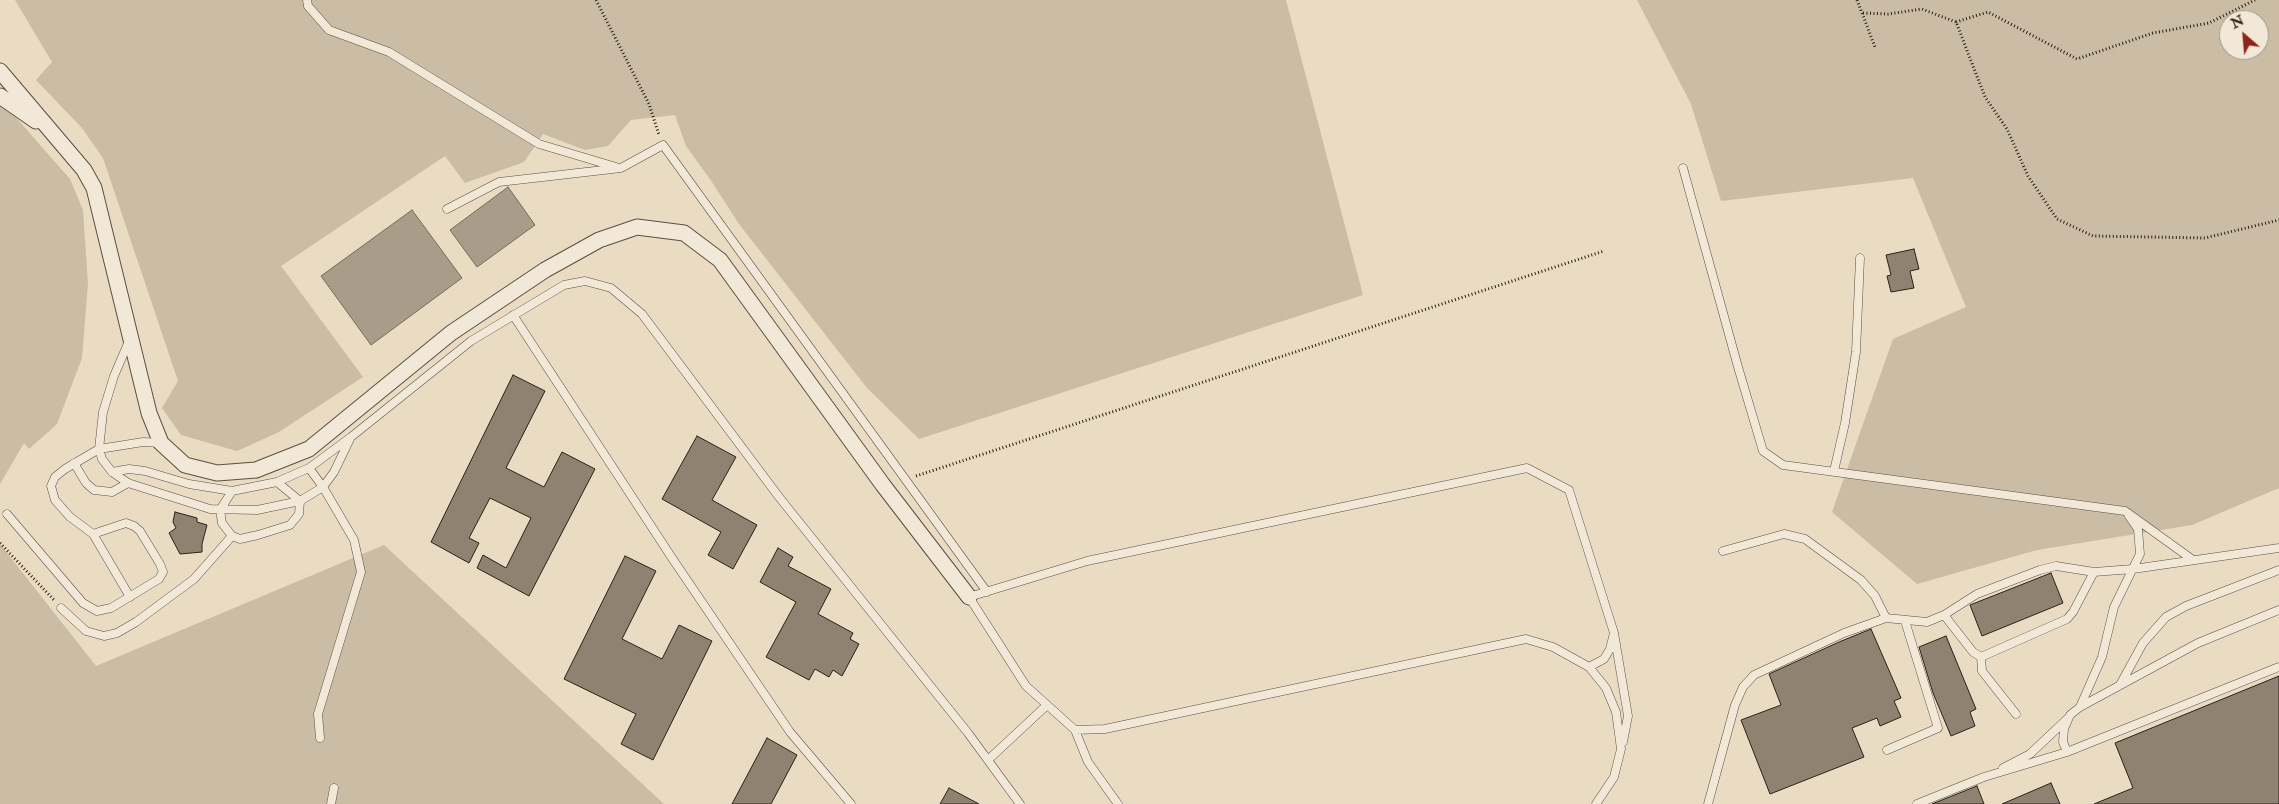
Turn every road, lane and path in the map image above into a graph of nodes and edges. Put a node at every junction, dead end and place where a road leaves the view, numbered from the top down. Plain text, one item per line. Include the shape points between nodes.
1 (307, 0) edge
2 (596, 0) edge
3 (1857, 0) edge
4 (2255, 0) edge
5 (1863, 13) junction
6 (1956, 22) junction
7 (1875, 47) dead end
8 (0, 71) edge
9 (0, 96) edge
10 (54, 134) junction
11 (663, 145) junction
12 (621, 168) junction
13 (1683, 168) dead end
14 (447, 209) dead end
15 (2279, 220) edge
16 (1604, 251) dead end
17 (1860, 258) dead end
18 (513, 315) junction
19 (130, 339) junction
20 (351, 437) junction
21 (161, 443) junction
22 (99, 448) junction
23 (74, 463) junction
24 (308, 468) junction
25 (1834, 471) junction
26 (112, 472) junction
27 (907, 479) junction
28 (128, 482) junction
29 (277, 482) junction
30 (323, 487) junction
31 (232, 491) junction
32 (300, 501) junction
33 (220, 510) junction
34 (2125, 511) junction
35 (6, 514) dead end
36 (93, 534) junction
37 (232, 536) junction
38 (0, 543) edge
39 (2279, 548) edge
40 (1723, 551) dead end
41 (2193, 560) junction
42 (2133, 569) junction
43 (2279, 570) edge
44 (2094, 572) junction
45 (987, 592) junction
46 (130, 596) junction
47 (969, 597) junction
48 (61, 608) joint
49 (2279, 610) edge
50 (1944, 615) junction
51 (1886, 618) junction
52 (1904, 621) junction
53 (1614, 633) junction
54 (1981, 657) junction
55 (1589, 667) junction
56 (2279, 668) edge
57 (2120, 685) junction
58 (1047, 705) junction
59 (2080, 707) junction
60 (2016, 714) dead end
61 (2070, 716) junction
62 (1075, 730) junction
63 (320, 738) dead end
64 (1621, 749) junction
65 (1887, 750) dead end
66 (2067, 752) junction
67 (988, 760) junction
68 (1984, 777) junction
69 (334, 788) dead end
70 (331, 804) edge
71 (851, 804) edge
72 (1020, 804) edge
73 (1118, 804) edge
74 (1596, 804) edge
75 (1708, 804) edge
76 (1917, 804) edge

1 - 12 lane via 308,6 329,30 389,52 539,144
2 - 11 path via 649,104
3 - 5 path
4 - 6 path via 2209,23 2152,33 2077,59 1988,12
5 - 6 path via 1888,14 1922,9
5 - 7 path
6 - 15 path via 1985,97 2007,129 2028,176 2056,219 2093,236 2205,238
8 - 10 street
9 - 10 street
10 - 19 street via 84,170 94,188
11 - 12 lane
11 - 27 lane
12 - 14 lane via 499,182
13 - 25 lane via 1764,451 1782,465
16 - 27 path
17 - 25 lane via 1856,352
18 - 20 lane via 471,341
18 - 67 lane via 564,285 585,281 611,288 642,314 779,497
18 - 71 lane via 790,732
19 - 21 street via 149,413
19 - 22 lane via 103,412
20 - 24 lane
20 - 30 lane
21 - 22 lane
21 - 47 street via 185,465 217,473 256,470 309,449 452,333 545,270 599,240 637,227 684,233 720,260
22 - 23 lane
22 - 26 lane via 102,459
23 - 28 lane via 94,490 112,492
23 - 36 lane via 55,477 51,486 55,500 70,517
24 - 29 lane
24 - 30 lane
25 - 34 lane
26 - 28 lane
26 - 31 lane via 128,469 145,471 189,484
27 - 45 lane
28 - 33 lane
29 - 31 lane
29 - 32 lane
30 - 32 lane
30 - 63 lane via 354,540 361,572 318,714
31 - 33 lane
32 - 33 lane via 257,510
32 - 37 lane via 299,514 290,525 240,539
33 - 37 lane via 222,523
34 - 41 lane
34 - 42 lane via 2138,529 2140,554
35 - 46 lane via 83,603 97,611 111,608
36 - 46 lane
36 - 46 lane via 126,523 134,526 160,564 163,572 159,579
37 - 48 lane via 194,579 117,633 104,636 86,631
38 - 48 path
39 - 41 lane
40 - 51 lane via 1784,534 1805,539 1861,580 1875,596
41 - 42 lane
42 - 44 lane
42 - 59 lane via 2114,608 2102,657
43 - 57 lane via 2166,616 2143,643
44 - 50 lane via 2056,566 2040,570 1977,594
44 - 54 lane via 2067,619
45 - 47 lane
45 - 53 lane via 1087,561 1528,468 1569,490
47 - 58 lane via 1026,686
49 - 57 lane via 2198,643
50 - 52 lane via 1927,622
50 - 54 lane via 1973,652
51 - 52 lane
51 - 75 lane via 1844,633 1754,675 1743,687 1736,705
52 - 65 lane via 1938,728
53 - 55 lane via 1604,659
53 - 64 lane via 1628,716
54 - 60 lane via 1982,671
55 - 62 lane via 1553,647 1526,639 1105,729
55 - 64 lane via 1606,688 1616,712
56 - 66 lane
57 - 59 lane
58 - 62 lane
58 - 67 lane
59 - 61 lane
61 - 66 lane via 2064,729 2063,742
61 - 68 lane via 2030,754
62 - 73 lane via 1088,762
64 - 74 lane via 1614,778
66 - 68 lane
67 - 72 lane
68 - 76 lane
69 - 70 lane

